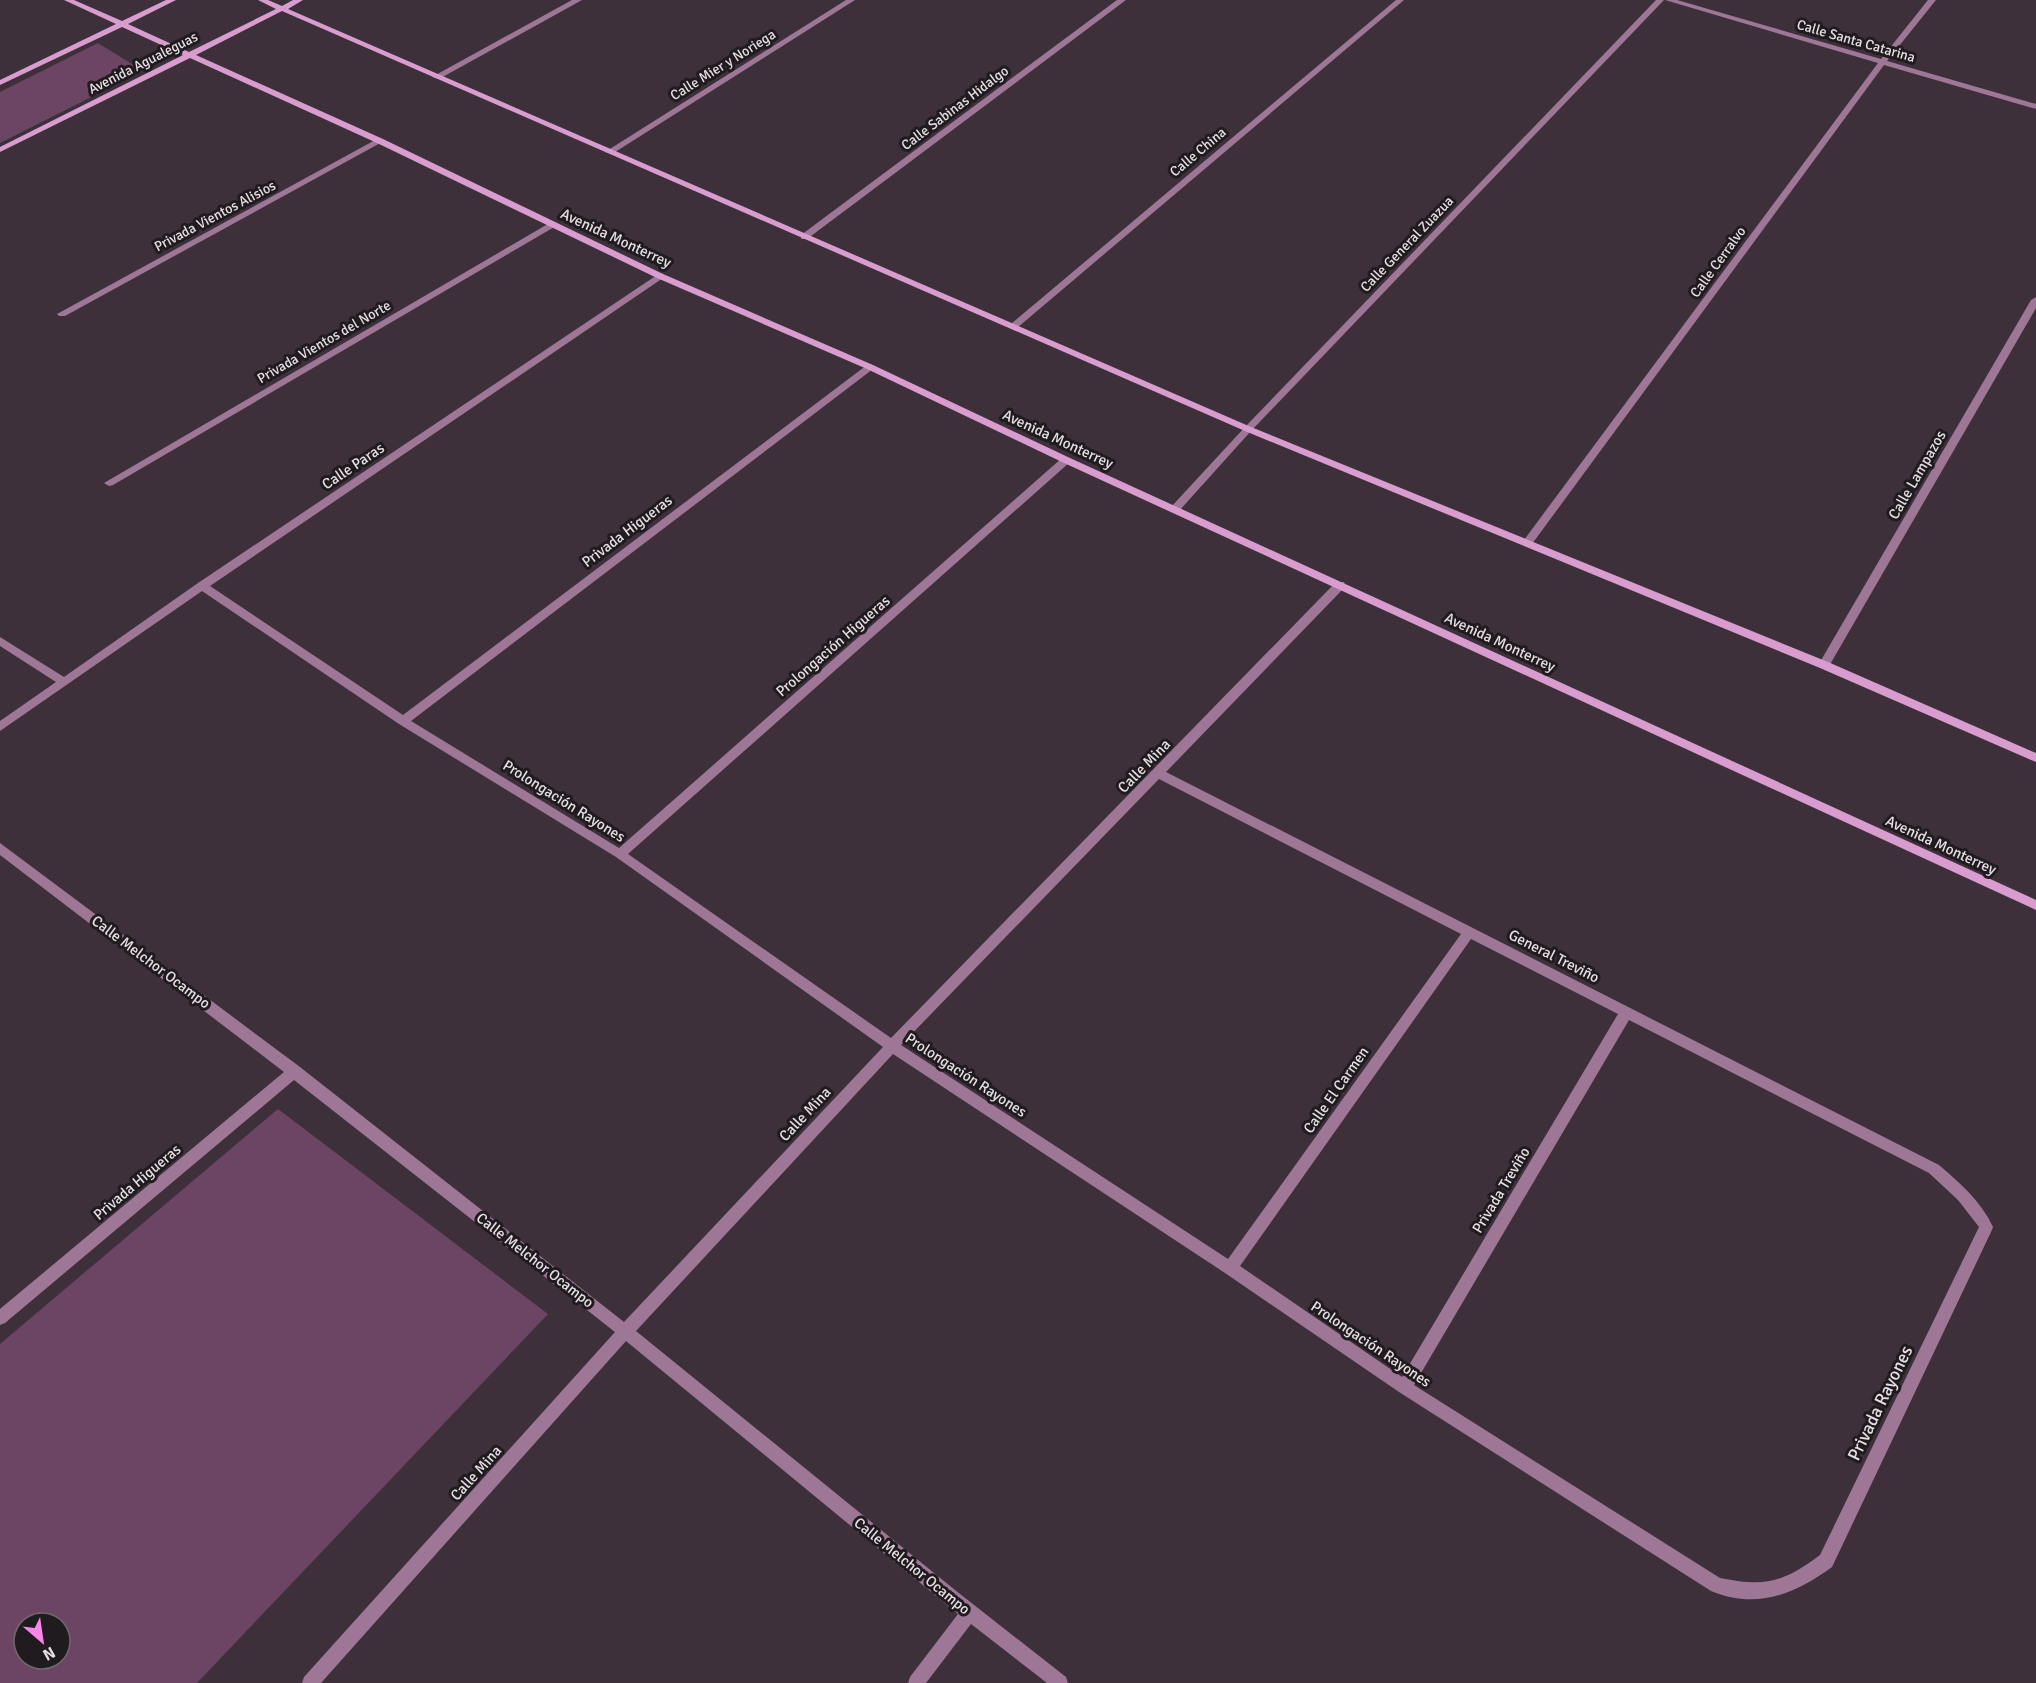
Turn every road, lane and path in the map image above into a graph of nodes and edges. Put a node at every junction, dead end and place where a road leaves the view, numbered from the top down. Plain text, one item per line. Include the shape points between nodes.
1 (68, 0) edge
2 (172, 0) edge
3 (262, 0) edge
4 (299, 0) edge
5 (578, 0) edge
6 (852, 0) edge
7 (1122, 0) edge
8 (1400, 0) edge
9 (1660, 0) edge
10 (1669, 0) edge
11 (1932, 0) edge
12 (282, 9) junction
13 (122, 24) junction
14 (188, 55) junction
15 (1882, 63) junction
16 (436, 77) junction
17 (0, 83) edge
18 (2036, 107) edge
19 (380, 141) junction
20 (0, 150) edge
21 (609, 152) junction
22 (553, 224) junction
23 (804, 237) junction
24 (660, 276) junction
25 (2036, 300) edge
26 (62, 314) dead end
27 (1014, 326) junction
28 (870, 367) junction
29 (1248, 429) junction
30 (1066, 460) junction
31 (109, 483) dead end
32 (1175, 509) junction
33 (1528, 542) junction
34 (1340, 585) junction
35 (202, 586) junction
36 (0, 641) edge
37 (1824, 664) junction
38 (63, 681) junction
39 (403, 721) junction
40 (0, 727) edge
41 (2036, 758) edge
42 (1159, 774) junction
43 (0, 848) edge
44 (620, 854) junction
45 (2036, 905) edge
46 (1469, 932) junction
47 (1627, 1011) junction
48 (892, 1046) junction
49 (295, 1071) junction
50 (1934, 1169) joint
51 (1230, 1268) junction
52 (0, 1318) edge
53 (624, 1331) junction
54 (1404, 1387) junction
55 (1717, 1585) joint
56 (969, 1612) junction
57 (310, 1683) edge
58 (916, 1683) edge
59 (1060, 1683) edge

1 - 13 street, Avenida Monterrey
2 - 13 street
3 - 12 street
4 - 12 street, Avenida Agualeguas
5 - 16 street
6 - 21 street, Calle Mier y Noriega
7 - 23 street, Calle Sabinas Hidalgo
8 - 27 street, Calle China
9 - 29 street, Calle General Zuazua
10 - 15 street, Calle Santa Catarina
11 - 15 street, Calle Cerralvo
12 - 14 street, Avenida Agualeguas
12 - 16 street
13 - 14 street, Avenida Monterrey
13 - 17 street
14 - 19 street, Avenida Monterrey
14 - 20 street, Avenida Agualeguas
15 - 18 street, Calle Santa Catarina
15 - 33 street, Calle Cerralvo
16 - 21 street
19 - 22 street, Avenida Monterrey
19 - 26 street, Privada Vientos Alisios
21 - 23 street
22 - 24 street, Avenida Monterrey
22 - 31 street, Privada Vientos del Norte
23 - 27 street
24 - 28 street, Avenida Monterrey
24 - 35 street, Calle Paras
25 - 37 street, Calle Lampazos
27 - 29 street
28 - 30 street, Avenida Monterrey
28 - 39 street, Privada Higueras
29 - 32 street, Calle General Zuazua
29 - 33 street
30 - 32 street, Avenida Monterrey
30 - 44 street, Prolongación Higueras
32 - 34 street, Avenida Monterrey
33 - 37 street
34 - 42 street, Calle Mina
34 - 45 street, Avenida Monterrey
35 - 38 street, Calle Paras
35 - 39 street, Prolongación Rayones
36 - 38 street
37 - 41 street
38 - 40 street, Calle Paras
39 - 44 street, Prolongación Rayones
42 - 46 street, General Treviño
42 - 48 street, Calle Mina
43 - 49 street, Calle Melchor Ocampo
44 - 48 street, Prolongación Rayones
46 - 47 street, General Treviño
46 - 51 street, Calle El Carmen
47 - 50 street, General Treviño
47 - 54 street, Privada Treviño
48 - 51 street, Prolongación Rayones
48 - 53 street, Calle Mina
49 - 52 street, Privada Higueras
49 - 53 street, Calle Melchor Ocampo
50 - 55 street, Privada Rayones via 1962,1192 1986,1227 1826,1561 1787,1587 1750,1593
51 - 54 street, Prolongación Rayones
53 - 56 street, Calle Melchor Ocampo
53 - 57 street, Calle Mina
54 - 55 street, Prolongación Rayones
56 - 58 street
56 - 59 street, Calle Melchor Ocampo

